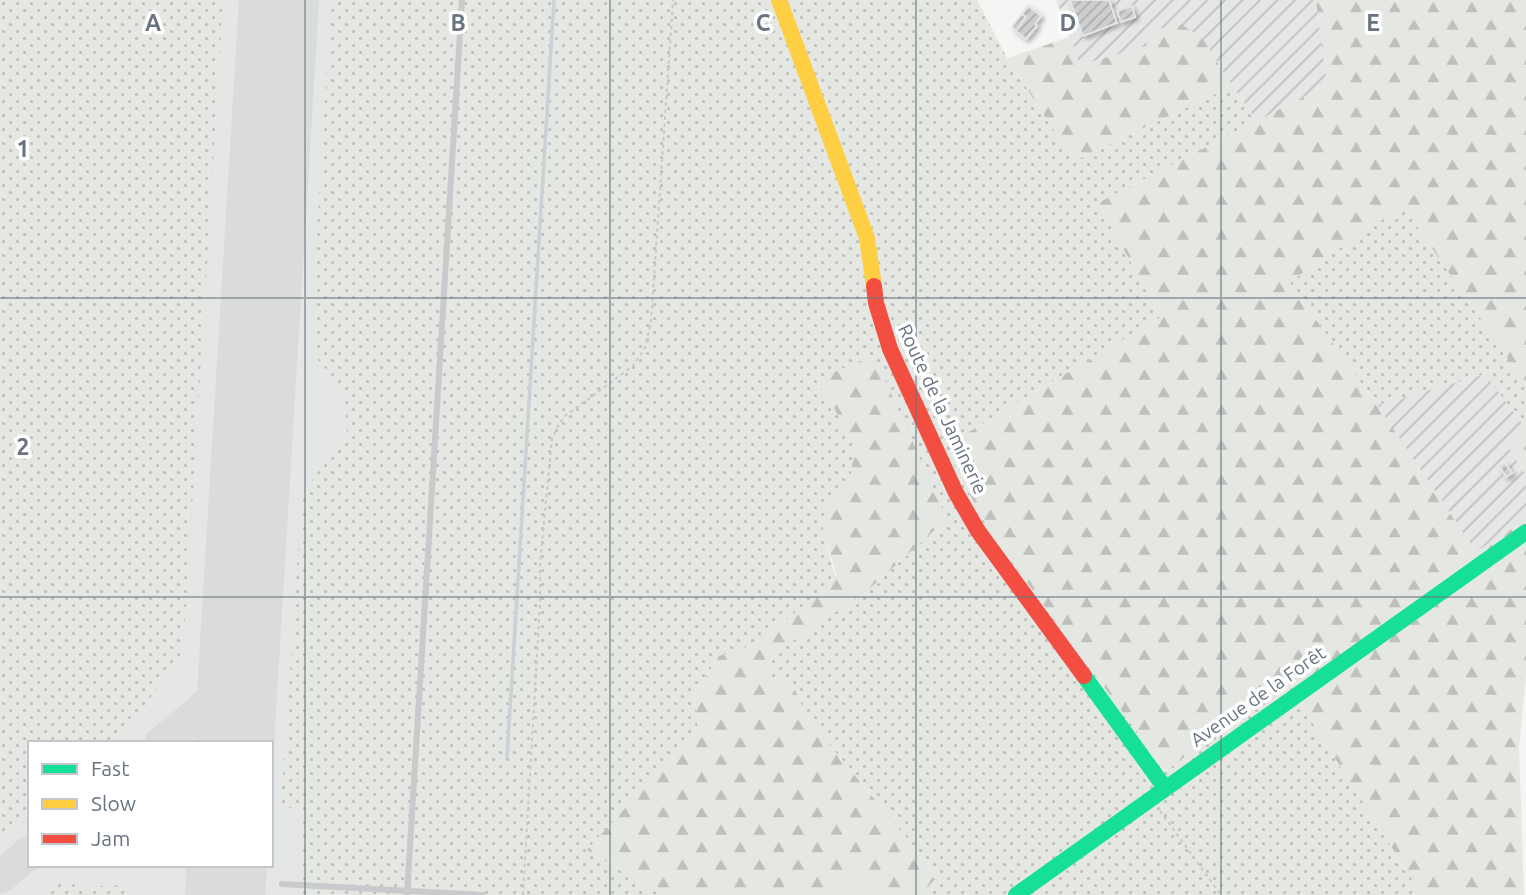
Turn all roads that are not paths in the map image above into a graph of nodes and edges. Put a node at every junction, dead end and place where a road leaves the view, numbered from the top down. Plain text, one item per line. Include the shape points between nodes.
1 (462, 0) edge
2 (779, 0) edge
3 (1526, 532) edge
4 (1165, 788) junction
5 (282, 884) dead end
6 (407, 893) edge
7 (483, 895) edge
8 (1016, 895) edge

1 - 6 lane
2 - 4 street, Route de la Jaminerie via 867,238 882,327 956,493 988,547
3 - 4 street, Avenue de la Forêt
4 - 8 street, Avenue de la Forêt
5 - 6 lane
6 - 7 lane

